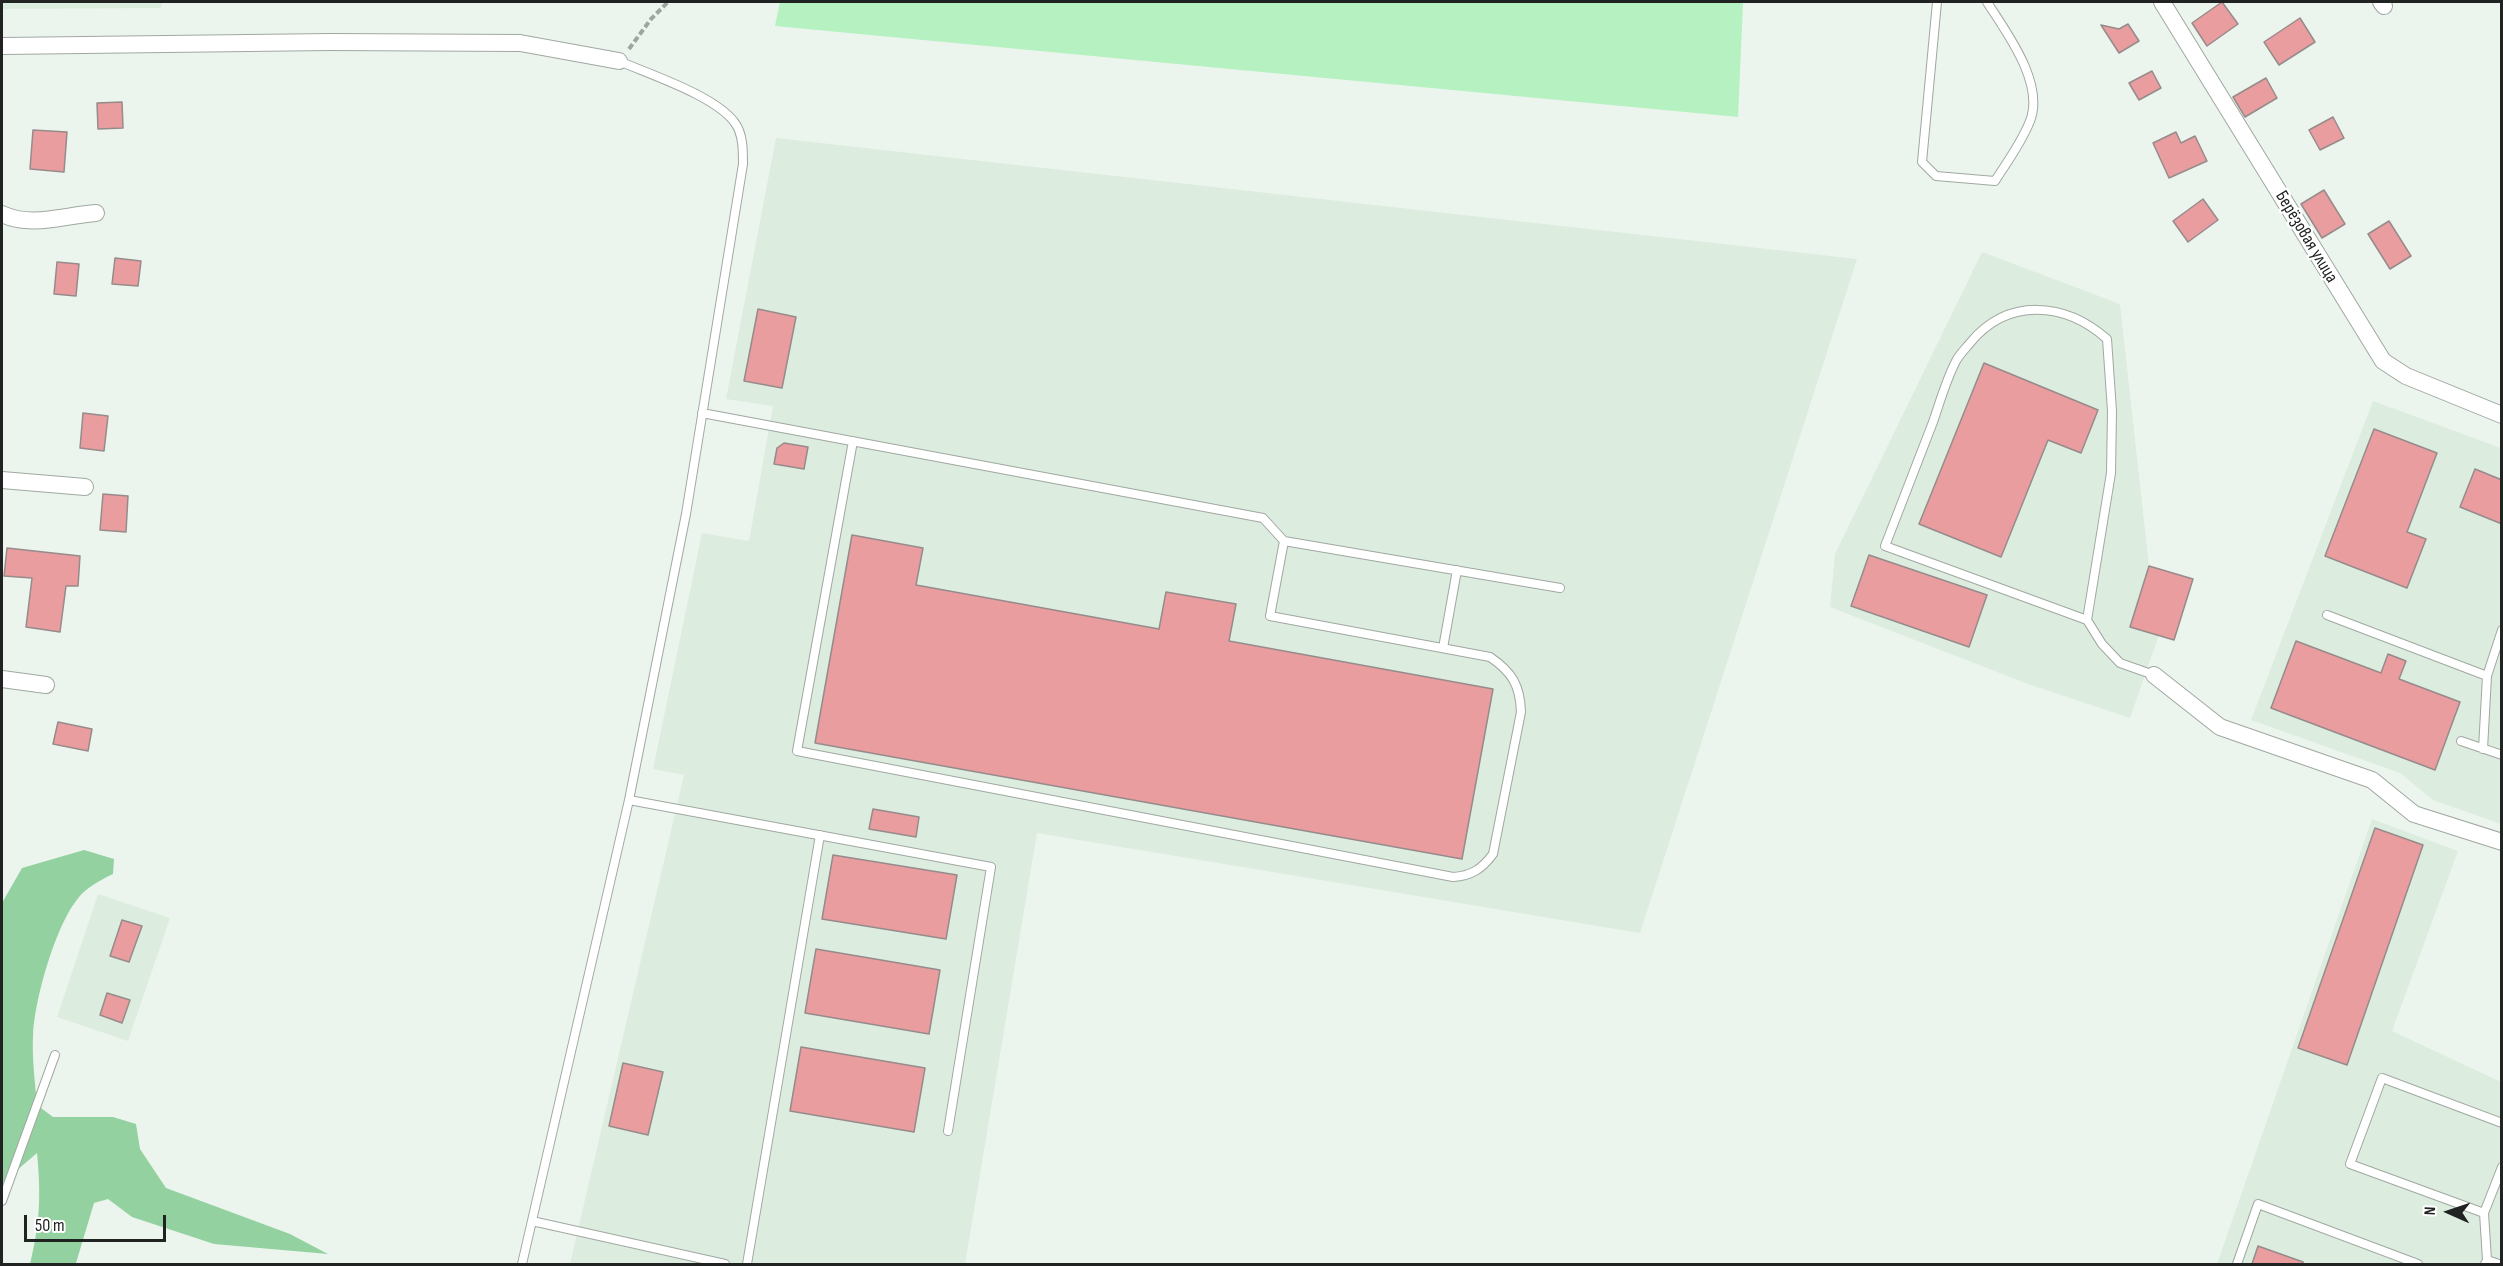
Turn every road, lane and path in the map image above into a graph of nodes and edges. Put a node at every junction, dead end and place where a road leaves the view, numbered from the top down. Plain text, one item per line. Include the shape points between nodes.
1 (668, 2) edge
2 (1937, 2) edge
3 (1988, 2) edge
4 (2162, 2) edge
5 (2, 46) edge
6 (619, 61) junction
7 (96, 213) dead end
8 (2, 214) edge
9 (702, 413) junction
10 (2502, 415) edge
11 (853, 441) junction
12 (2, 480) edge
13 (85, 488) dead end
14 (1284, 541) junction
15 (1457, 570) junction
16 (1560, 588) dead end
17 (2327, 615) dead end
18 (2087, 620) junction
19 (2502, 630) edge
20 (1443, 648) junction
21 (2154, 675) joint
22 (2487, 676) junction
23 (2, 679) edge
24 (46, 685) dead end
25 (2461, 741) dead end
26 (2484, 749) junction
27 (2502, 755) edge
28 (629, 800) junction
29 (820, 835) junction
30 (2502, 842) edge
31 (55, 1054) dead end
32 (2502, 1123) edge
33 (948, 1131) dead end
34 (2502, 1167) edge
35 (2, 1201) edge
36 (2484, 1213) junction
37 (532, 1221) junction
38 (2486, 1262) edge
39 (522, 1264) edge
40 (725, 1264) edge
41 (747, 1264) edge
42 (2237, 1264) edge
43 (2418, 1264) edge
44 (2499, 1264) edge

1 - 6 path
2 - 3 lane via 1922,162 1936,176 1995,181 2031,119 2032,91 2022,60
4 - 10 street, Берёзовая улица via 2383,362 2406,376
5 - 6 street via 520,43
6 - 9 lane via 708,100 736,124 742,143 743,164
7 - 8 street via 70,214 46,221
9 - 11 lane
9 - 28 lane
11 - 14 lane via 1263,518
11 - 20 lane via 797,751 1453,877 1466,876 1486,864 1492,854 1521,712 1520,694 1515,680 1490,657
12 - 13 street
14 - 15 lane
14 - 20 lane via 1270,616
15 - 16 lane
15 - 20 lane
17 - 22 lane
18 - 18 lane via 2111,473 2107,339 2092,326 2070,316 2040,309 2016,312 1999,317 1979,332 1956,360 1885,546
18 - 21 lane via 2120,663
19 - 22 lane
21 - 30 street via 2220,727 2372,780 2414,814
22 - 26 lane
23 - 24 street
25 - 26 lane
26 - 27 lane
28 - 29 lane
28 - 37 lane
29 - 33 lane via 991,867
29 - 41 lane
31 - 35 lane
32 - 36 lane via 2382,1078 2350,1164
34 - 36 lane
36 - 38 lane
37 - 39 lane
37 - 40 lane
38 - 44 lane
42 - 43 lane via 2258,1204

